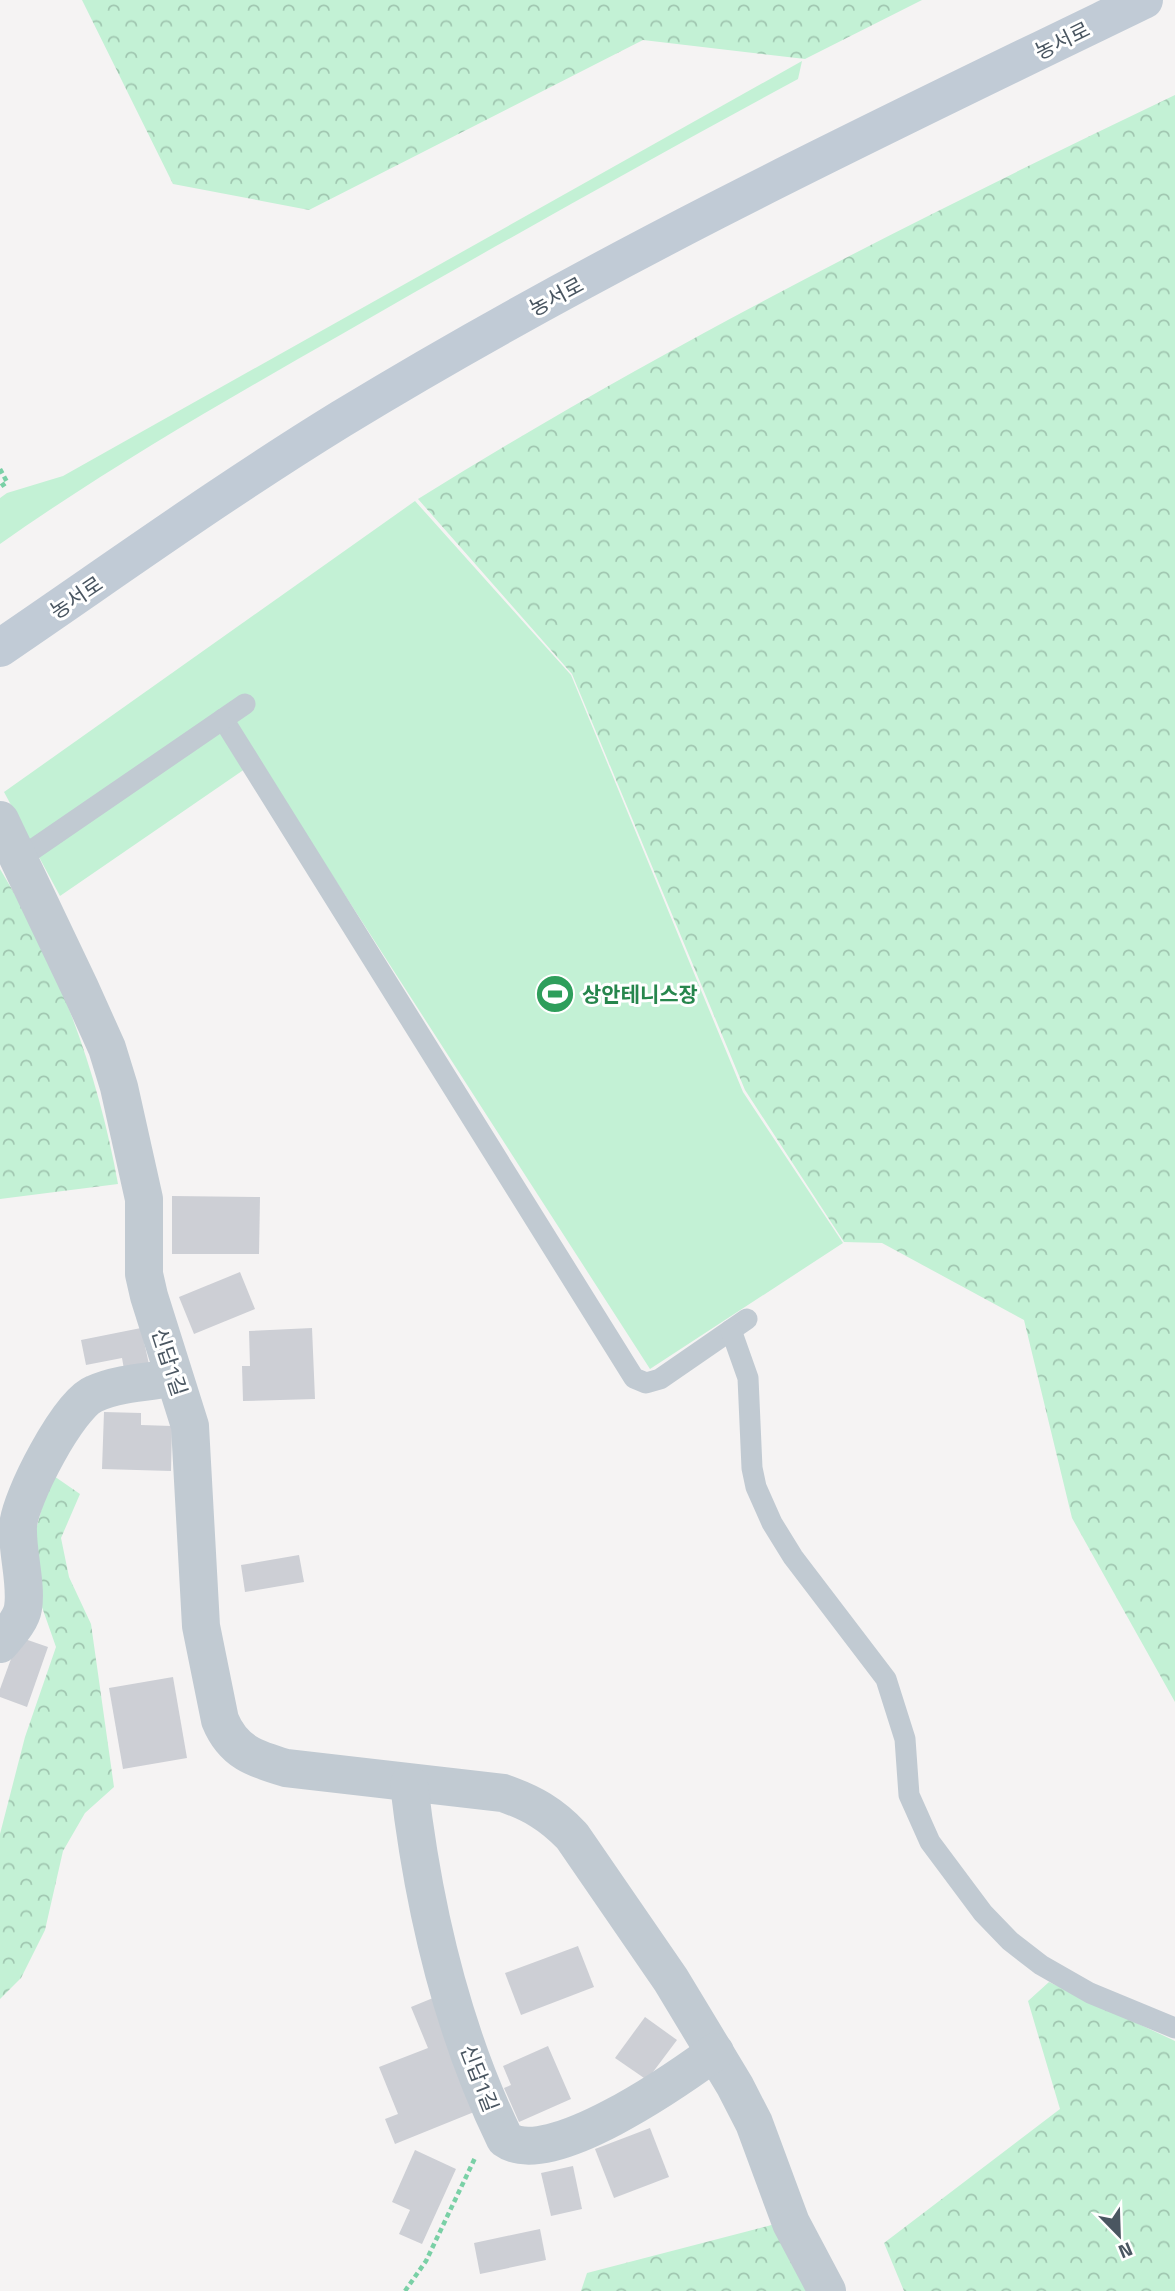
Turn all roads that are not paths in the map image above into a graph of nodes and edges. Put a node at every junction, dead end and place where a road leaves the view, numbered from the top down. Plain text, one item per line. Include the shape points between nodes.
1 (1144, 0) edge
2 (0, 648) edge
3 (245, 704) dead end
4 (223, 719) junction
5 (0, 820) edge
6 (19, 859) junction
7 (173, 1378) junction
8 (0, 1644) edge
9 (410, 1784) junction
10 (1175, 2028) edge
11 (715, 2052) junction
12 (827, 2291) edge

1 - 2 street, 농서로 via 924,106 539,304 339,420
3 - 4 lane
4 - 6 lane
4 - 10 lane via 630,1374 646,1383 660,1379 739,1325 756,1487 793,1557 886,1679 905,1739 909,1795 930,1842 983,1913 1030,1957 1090,1993
5 - 6 street, 신답1길
6 - 7 street, 신답1길 via 107,1048 119,1087 144,1199 144,1273
7 - 8 street via 111,1388 78,1407 22,1502 18,1547 23,1608
7 - 9 street, 신답1길 via 190,1426 201,1626 225,1734 237,1749 286,1768
9 - 11 street, 신답1길 via 503,1793 535,1804 554,1817 572,1836 671,1980
9 - 11 street, 신답1길 via 419,1868 437,1944 468,2053 505,2139 523,2148 576,2133 660,2092
11 - 12 street, 신답1길 via 754,2123 791,2223

